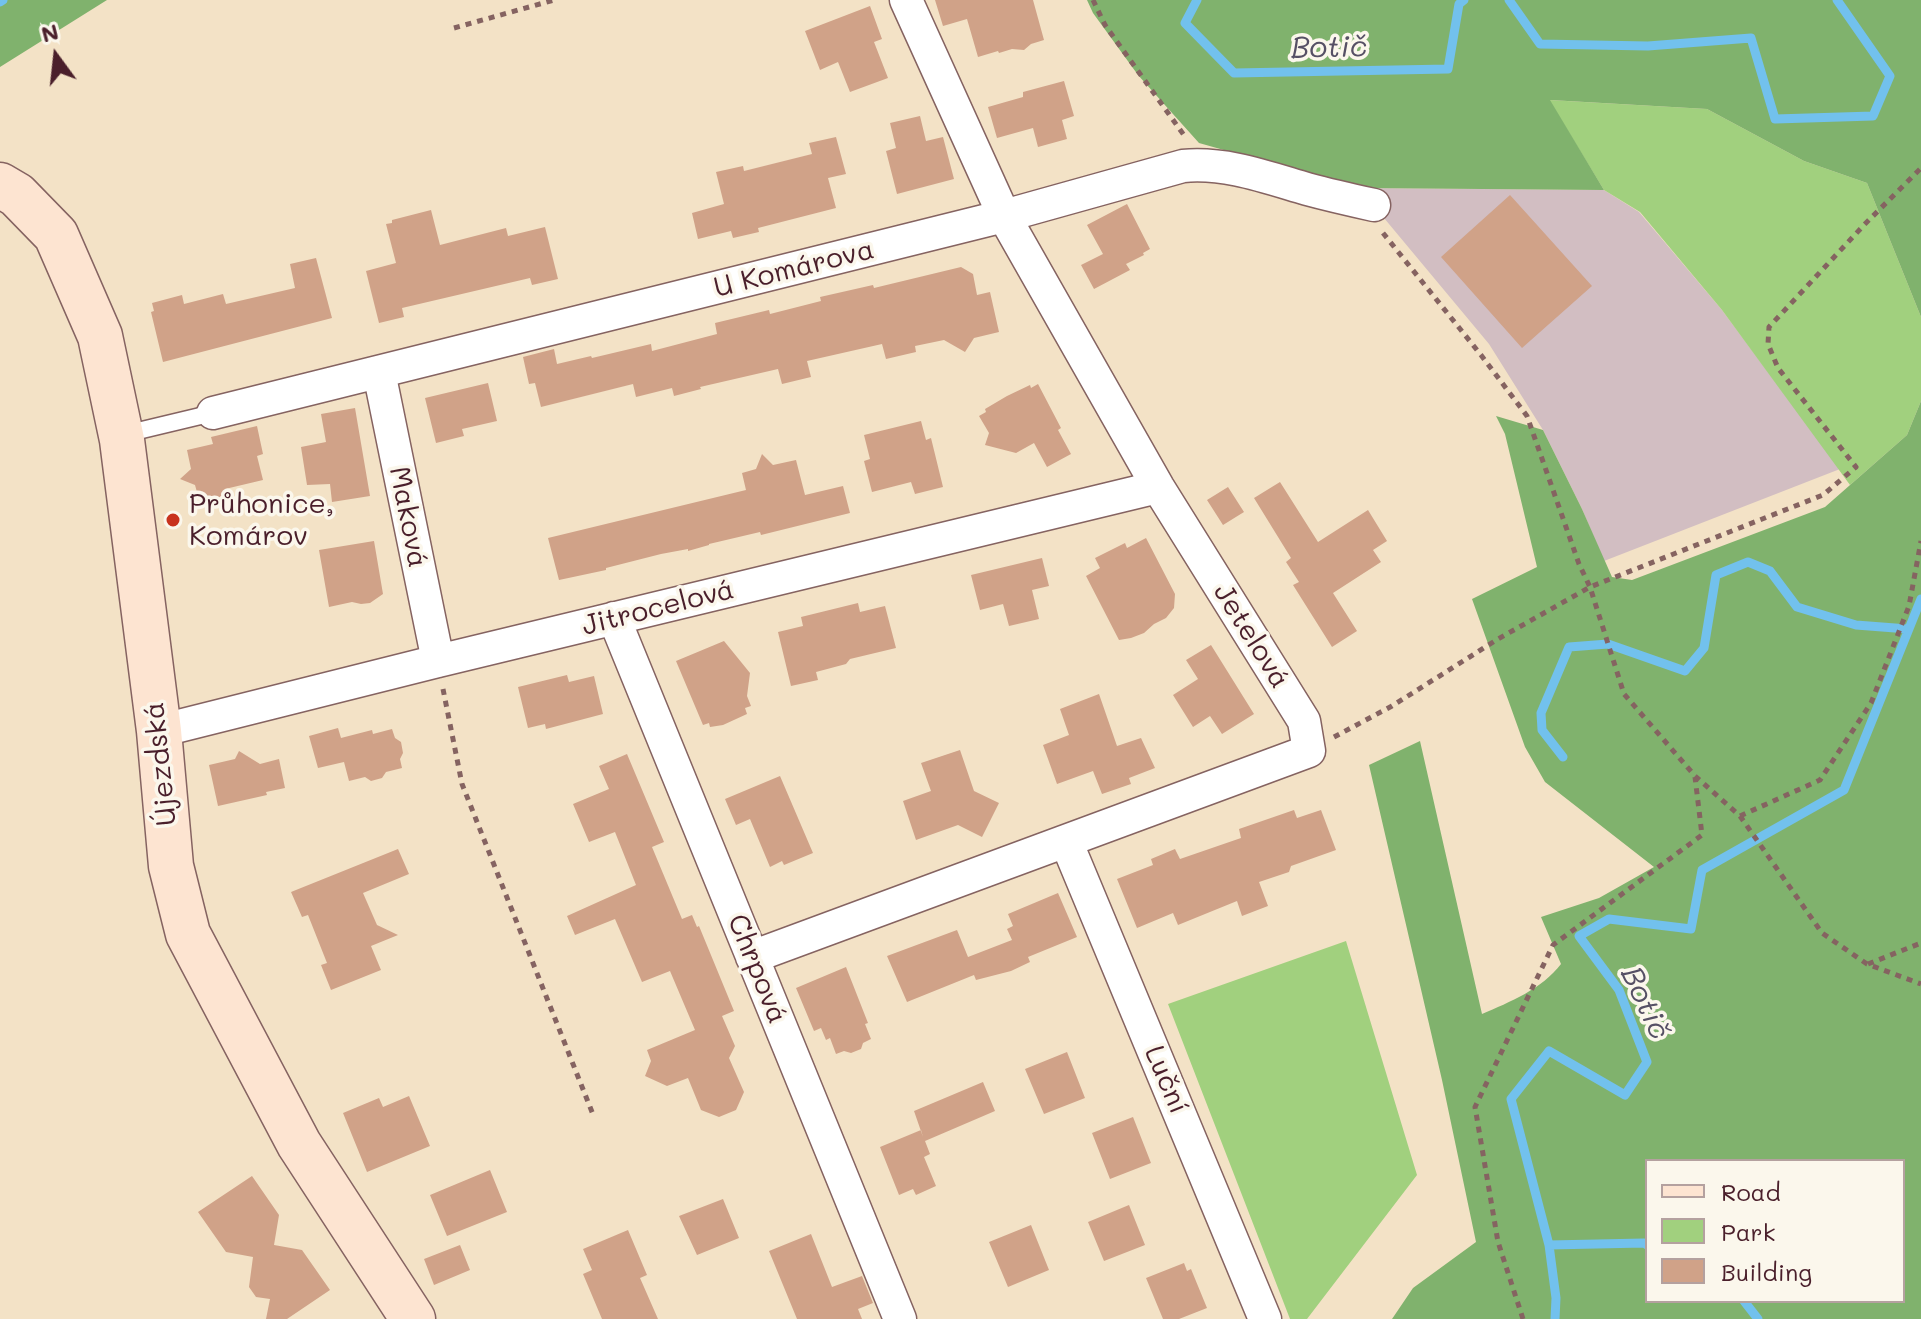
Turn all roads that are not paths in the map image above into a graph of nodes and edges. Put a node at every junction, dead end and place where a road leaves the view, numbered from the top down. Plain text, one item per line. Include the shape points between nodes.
1 (906, 0) edge
2 (0, 185) edge
3 (1365, 203) road end
4 (1004, 216) junction
5 (379, 372) junction
6 (213, 413) joint
7 (121, 435) junction
8 (1158, 487) junction
9 (614, 618) junction
10 (438, 661) junction
11 (159, 731) junction
12 (1066, 841) junction
13 (752, 957) junction
14 (413, 1319) edge
15 (900, 1319) edge
16 (1265, 1319) edge

1 - 4 street, Jetelová
2 - 7 street, Újezdská via 56,235 100,336
3 - 4 street, U Komárova via 1204,164
4 - 5 street, U Komárova
4 - 8 street, Jetelová
5 - 6 street, U Komárova
5 - 10 street, Maková
6 - 7 lane
7 - 11 street, Újezdská
8 - 9 street, Jitrocelová
8 - 12 street, Jetelová via 1304,721 1309,751
9 - 10 street, Jitrocelová
9 - 13 street, Chrpová
10 - 11 street, Jitrocelová
11 - 14 street, Újezdská via 171,866 188,934 299,1144
12 - 13 street
12 - 16 street, Luční
13 - 15 street, Chrpová

